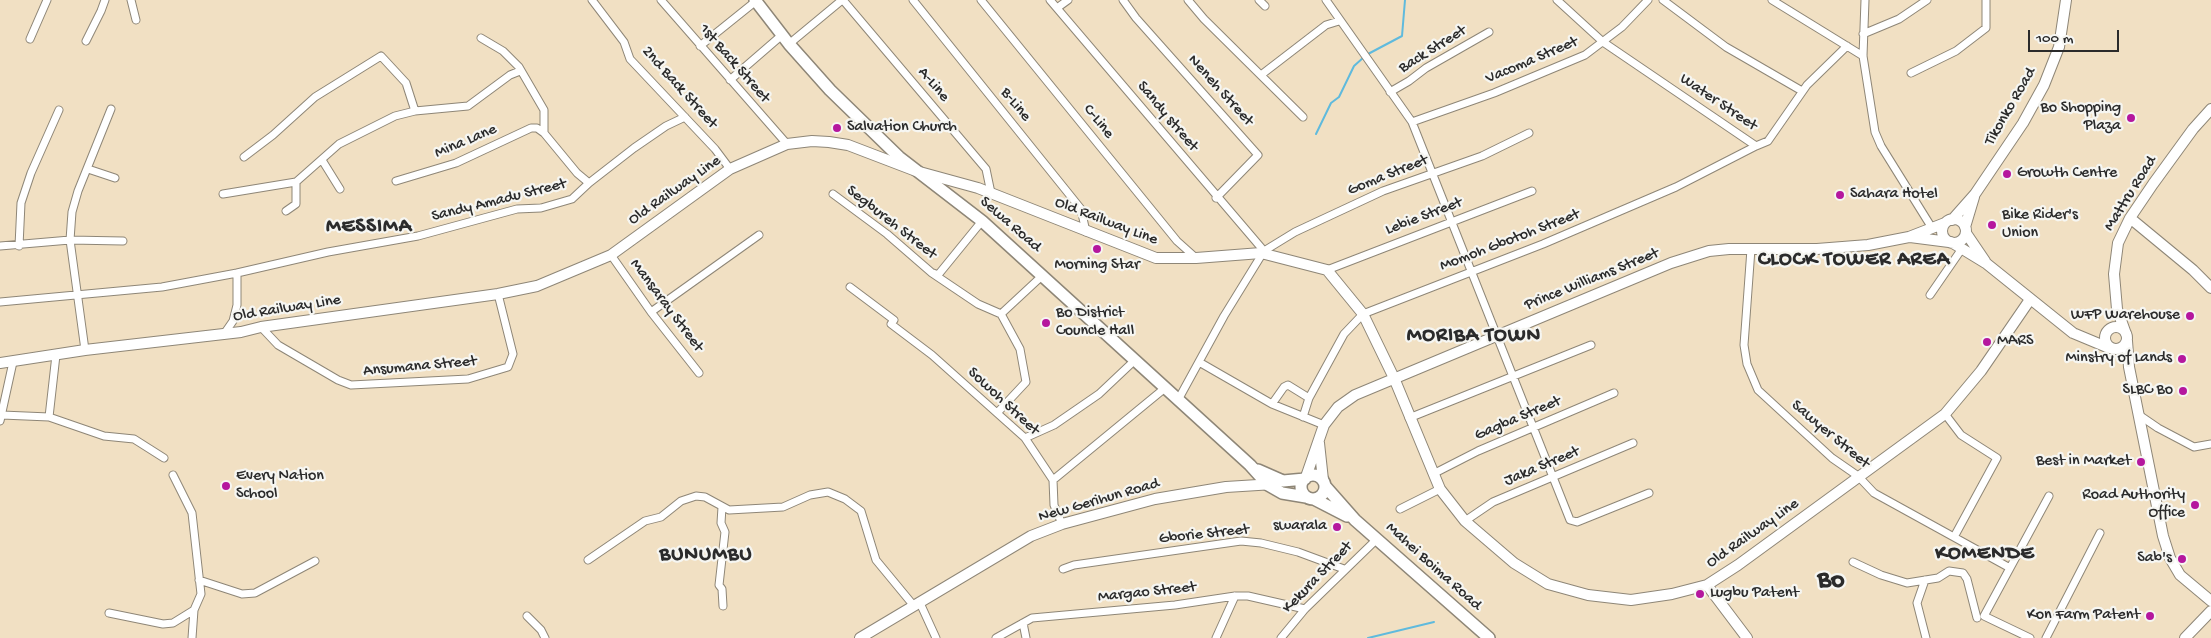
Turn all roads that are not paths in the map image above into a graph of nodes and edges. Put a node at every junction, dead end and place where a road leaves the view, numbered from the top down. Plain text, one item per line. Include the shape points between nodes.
1 (47, 0) edge
2 (105, 0) edge
3 (131, 0) edge
4 (592, 0) edge
5 (661, 0) edge
6 (756, 0) edge
7 (843, 0) edge
8 (913, 0) edge
9 (981, 0) edge
10 (1050, 0) edge
11 (1068, 0) edge
12 (1123, 0) edge
13 (1188, 0) edge
14 (1259, 0) edge
15 (1326, 0) edge
16 (1557, 0) edge
17 (1648, 0) edge
18 (1664, 0) edge
19 (1772, 0) edge
20 (1865, 0) edge
21 (1927, 0) edge
22 (1986, 0) edge
23 (2066, 0) edge
24 (1786, 4) edge
25 (1265, 6) dead end
26 (1057, 8) junction
27 (136, 20) dead end
28 (1339, 21) junction
29 (1489, 32) dead end
30 (481, 38) dead end
31 (30, 39) dead end
32 (786, 40) junction
33 (1861, 40) junction
34 (86, 41) dead end
35 (1603, 42) junction
36 (700, 46) junction
37 (1847, 46) junction
38 (1863, 56) junction
39 (520, 71) junction
40 (1911, 73) dead end
41 (1261, 75) junction
42 (730, 80) junction
43 (1390, 92) junction
44 (1802, 92) junction
45 (2211, 108) edge
46 (59, 110) dead end
47 (111, 110) dead end
48 (415, 111) junction
49 (685, 117) junction
50 (1303, 117) dead end
51 (1412, 122) junction
52 (544, 133) junction
53 (1529, 133) dead end
54 (786, 144) junction
55 (1756, 146) junction
56 (244, 157) dead end
57 (322, 160) junction
58 (88, 169) junction
59 (730, 169) junction
60 (916, 171) junction
61 (1432, 172) junction
62 (115, 178) dead end
63 (396, 181) dead end
64 (296, 182) junction
65 (588, 183) junction
66 (340, 189) dead end
67 (1532, 191) dead end
68 (991, 193) junction
69 (223, 194) dead end
70 (833, 194) dead end
71 (1975, 194) junction
72 (1216, 198) junction
73 (286, 211) dead end
74 (2130, 218) junction
75 (982, 221) junction
76 (1451, 221) junction
77 (1948, 221) junction
78 (1932, 228) junction
79 (1965, 230) junction
80 (1086, 232) junction
81 (759, 235) dead end
82 (1909, 237) junction
83 (70, 240) junction
84 (124, 241) dead end
85 (1950, 242) junction
86 (0, 246) edge
87 (19, 246) junction
88 (1751, 249) junction
89 (1961, 250) junction
90 (1263, 252) junction
91 (611, 255) junction
92 (1196, 258) junction
93 (1987, 264) junction
94 (1327, 270) junction
95 (1471, 270) junction
96 (237, 273) junction
97 (932, 273) junction
98 (1043, 275) junction
99 (850, 287) dead end
100 (2211, 288) edge
101 (498, 294) junction
102 (79, 295) junction
103 (1930, 295) dead end
104 (2030, 301) junction
105 (0, 302) edge
106 (2117, 308) junction
107 (651, 312) junction
108 (1001, 314) junction
109 (1362, 314) junction
110 (261, 327) junction
111 (2106, 332) junction
112 (224, 334) junction
113 (1497, 335) junction
114 (2079, 337) junction
115 (2126, 338) junction
116 (1591, 345) dead end
117 (2112, 349) junction
118 (85, 350) junction
119 (56, 355) junction
120 (1135, 360) junction
121 (13, 362) junction
122 (1198, 362) junction
123 (0, 363) edge
124 (2129, 367) junction
125 (699, 373) dead end
126 (1514, 376) junction
127 (1394, 378) junction
128 (1165, 388) junction
129 (1614, 393) dead end
130 (1310, 398) junction
131 (1178, 400) junction
132 (1272, 404) junction
133 (998, 412) junction
134 (1945, 414) junction
135 (2139, 415) junction
136 (49, 417) junction
137 (1303, 417) junction
138 (1, 418) edge
139 (1410, 418) junction
140 (1324, 426) junction
141 (1532, 428) junction
142 (1319, 437) junction
143 (1026, 438) junction
144 (1633, 443) dead end
145 (2211, 444) edge
146 (164, 458) dead end
147 (1252, 467) junction
148 (1433, 474) junction
149 (173, 475) dead end
150 (1858, 476) junction
151 (1553, 477) junction
152 (1306, 478) junction
153 (1053, 480) junction
154 (1283, 480) junction
155 (1324, 483) junction
156 (1268, 485) junction
157 (1440, 489) junction
158 (1649, 493) dead end
159 (2050, 496) dead end
160 (1310, 498) junction
161 (722, 507) junction
162 (1400, 509) dead end
163 (1356, 520) junction
164 (1465, 521) junction
165 (1062, 524) junction
166 (2100, 532) dead end
167 (1954, 538) junction
168 (1377, 540) junction
169 (588, 560) dead end
170 (315, 562) dead end
171 (1853, 562) dead end
172 (2010, 568) junction
173 (1063, 569) dead end
174 (1344, 569) junction
175 (199, 580) junction
176 (1925, 580) junction
177 (1707, 585) junction
178 (1235, 596) junction
179 (2211, 602) edge
180 (917, 604) junction
181 (723, 606) dead end
182 (1305, 608) junction
183 (194, 610) junction
184 (2211, 611) edge
185 (109, 613) dead end
186 (527, 616) dead end
187 (1980, 617) junction
188 (1023, 623) junction
189 (1484, 637) edge
190 (192, 638) edge
191 (545, 638) edge
192 (860, 638) edge
193 (936, 638) edge
194 (996, 638) edge
195 (1026, 638) edge
196 (1216, 638) edge
197 (1281, 638) edge
198 (1747, 638) edge
199 (1926, 638) edge
200 (2030, 638) edge
201 (2046, 638) edge
202 (2185, 638) edge

1 - 31 street
2 - 34 street
3 - 27 street
4 - 49 street, 2nd Back Street via 624,42 630,59
5 - 36 street, 1st Back Street
6 - 32 main road, Sewa Road
6 - 36 street
7 - 32 street
7 - 68 street, A-Line via 986,169
8 - 80 street, B-Line via 1081,209
9 - 92 street, C-Line via 1177,241
10 - 26 street, Sandy street
11 - 26 street
12 - 72 street, Neneh Street via 1258,154
13 - 41 street
14 - 25 street
15 - 28 street
16 - 35 street, Water Street
17 - 35 street, Vacoma Street
18 - 44 street via 1726,47
19 - 24 street
20 - 33 street
21 - 33 street
22 - 40 street via 1986,28 1956,51
23 - 71 street, Tikonko Road via 2059,47 2044,85 2023,123
24 - 37 street
26 - 72 street, Sandy street
28 - 41 street via 1326,25
28 - 43 street
29 - 43 street, Back Street
30 - 39 street via 503,51
32 - 42 street
32 - 60 main road, Sewa Road via 830,90
33 - 38 street
35 - 51 street, Vacoma Street via 1585,55 1494,93
35 - 55 street, Water Street
36 - 42 street, 1st Back Street
37 - 38 street
37 - 44 street, Water Street
38 - 78 street via 1875,132
39 - 48 street via 468,106
39 - 52 street via 544,110
41 - 50 street
42 - 54 street, 1st Back Street
43 - 51 street
44 - 55 street, Water Street via 1768,141
45 - 74 street, Mattru Road
46 - 87 street via 21,203
47 - 58 street
48 - 56 street via 406,83 381,56 315,97
48 - 57 street via 395,116 339,144
49 - 59 street, 2nd Back Street
49 - 65 street, Sandy Amadu Street via 650,137
51 - 61 street
52 - 63 street, Mina Lane via 531,128 456,163
52 - 65 street
53 - 61 street, Goma Street via 1482,156
54 - 59 street, Old Railway Line
54 - 60 street, Old Railway Line via 812,140 848,146
55 - 95 street, Momoh Gbotoh Street via 1676,187 1543,244
57 - 64 street
57 - 66 street
58 - 62 street
58 - 83 street via 72,212
59 - 91 street, Old Railway Line
60 - 68 street, Old Railway Line
60 - 75 main road, Sewa Road
61 - 76 street
61 - 90 street, Goma Street via 1295,232
64 - 69 street
64 - 73 street via 296,204
65 - 96 street, Sandy Amadu Street via 575,198 541,208 517,209 418,236
67 - 76 street, Lebie Street
68 - 80 street, Old Railway Line
70 - 97 street, Segbureh Street
71 - 77 street
71 - 79 street
72 - 90 street, Sandy street
74 - 100 street
74 - 106 street, Mattru Road via 2115,250
75 - 97 street via 938,275
75 - 98 main road, Sewa Road
76 - 94 street, Lebie Street
76 - 95 street
77 - 78 street
77 - 79 street via 1961,222
77 - 85 street via 1942,235
78 - 82 street
79 - 85 street via 1960,241
79 - 93 street
80 - 92 street, Old Railway Line via 1156,258
81 - 107 street
82 - 85 street
82 - 88 street, Prince Williams Street via 1868,245 1818,249
83 - 84 street
83 - 87 street
83 - 102 street
85 - 89 street
86 - 87 street
88 - 113 street, Prince Williams Street via 1709,251 1682,259
88 - 150 street, Sawyer Street via 1744,345 1746,364 1753,382 1766,399 1832,458
89 - 93 street
89 - 103 street
90 - 92 street, Old Railway Line
90 - 94 street, Old Railway Line
90 - 122 street
91 - 101 street, Old Railway Line via 537,286
91 - 107 street, Mansaray Street
93 - 104 street
94 - 109 street, Old Railway Line
95 - 109 street, Momoh Gbotoh Street
95 - 113 street
96 - 102 street, Sandy Amadu Street via 162,287
96 - 112 street via 237,305 233,321
97 - 108 street, Segbureh Street via 978,304
98 - 108 street
98 - 120 main road, Sewa Road
99 - 133 street, Sowoh Street via 894,320 891,324
101 - 110 street, Old Railway Line
101 - 110 street, Ansumana Street via 513,354 508,366 468,379 351,386 278,345
102 - 105 street, Sandy Amadu Street
102 - 118 street
104 - 114 street
104 - 134 street, Old Railway Line via 1981,371
106 - 111 street, Mattru Road
106 - 115 street, Mattru Road
107 - 125 street, Mansaray Street
108 - 133 street via 1020,349 1026,382
109 - 127 street, Old Railway Line
109 - 130 street, Momoh Gbotoh Street via 1344,334
110 - 112 street, Old Railway Line
111 - 114 street
111 - 115 street via 2118,327
111 - 117 street via 2104,341
112 - 118 street, Old Railway Line
113 - 126 street
113 - 127 street, Prince Williams Street
114 - 117 street
115 - 117 street via 2122,347
115 - 124 street, Mattru Road
116 - 126 street
117 - 124 street
118 - 119 street, Old Railway Line
119 - 121 street, Old Railway Line
119 - 136 street
120 - 128 main road, Sewa Road
120 - 143 street via 1099,394 1054,425
121 - 123 street, Old Railway Line
121 - 138 street
122 - 131 street
122 - 132 street
124 - 135 street, Mattru Road
126 - 139 street
126 - 141 street
127 - 139 street, Old Railway Line
127 - 140 street, Prince Williams Street via 1346,400
128 - 131 main road, Sewa Road
128 - 153 street
129 - 141 street, Gagba Street
130 - 132 street via 1286,385
130 - 137 street, Momoh Gbotoh Street
131 - 147 main road, Sewa Road
132 - 137 street
133 - 143 street, Sowoh Street
134 - 150 street, Old Railway Line
134 - 167 street via 1961,434 1997,458
135 - 145 street via 2194,447
135 - 179 street, Mattru Road via 2170,558 2180,575
136 - 138 street
136 - 146 street via 104,436 134,439
137 - 140 street
139 - 148 street, Old Railway Line
140 - 142 street, Prince Williams Street
141 - 148 street, Gagba Street
141 - 151 street
142 - 152 street, Prince Williams Street
142 - 155 street, Prince Williams Street
143 - 153 street, Sowoh Street
144 - 151 street, Jaka Street
147 - 154 main road
147 - 156 main road
148 - 157 street, Old Railway Line
149 - 175 street via 192,513
150 - 167 street, Sawyer Street via 1874,493
150 - 177 street, Old Railway Line via 1738,566
151 - 158 street via 1570,520 1577,522
151 - 164 street, Jaka Street via 1493,502
152 - 154 main road
152 - 155 main road via 1314,475
152 - 160 main road via 1301,488
153 - 165 street via 1054,505
154 - 156 street, New Gerihun Road
155 - 160 main road via 1322,496
155 - 163 main road
156 - 160 main road via 1282,493
156 - 165 street, New Gerihun Road via 1226,487 1155,499
157 - 162 street
157 - 164 street, Old Railway Line
159 - 172 street
160 - 163 main road
161 - 169 street via 705,497 681,501 661,517 645,521
161 - 180 street via 729,510 783,507 821,492 845,500 862,511 876,560
161 - 181 street via 721,523 725,532 719,585
163 - 168 main road, Mahei Boima Road
164 - 177 street, Old Railway Line via 1514,563 1548,584 1588,595 1631,600
165 - 180 street, New Gerihun Road via 1024,540
166 - 201 street
167 - 172 street, Sawyer Street
168 - 174 street, Kekura Street
168 - 189 main road, Mahei Boima Road
170 - 175 street via 255,593 242,594
171 - 176 street via 1881,576 1907,583
172 - 187 street
173 - 174 street, Gborie Street via 1240,542 1261,543 1298,552
174 - 182 street, Kekura Street
175 - 183 street via 201,594
176 - 187 street via 1938,578 1949,571 1963,573
176 - 199 street via 1917,603
177 - 198 street
178 - 182 street, Margao Street
178 - 188 street, Margao Street via 1032,618
178 - 196 street
180 - 192 street, New Gerihun Road
180 - 193 street
182 - 197 street, Kekura Street
183 - 185 street via 173,623 163,624
183 - 190 street
184 - 202 street
186 - 191 street via 542,630
187 - 200 street
188 - 194 street, Margao Street
188 - 195 street

